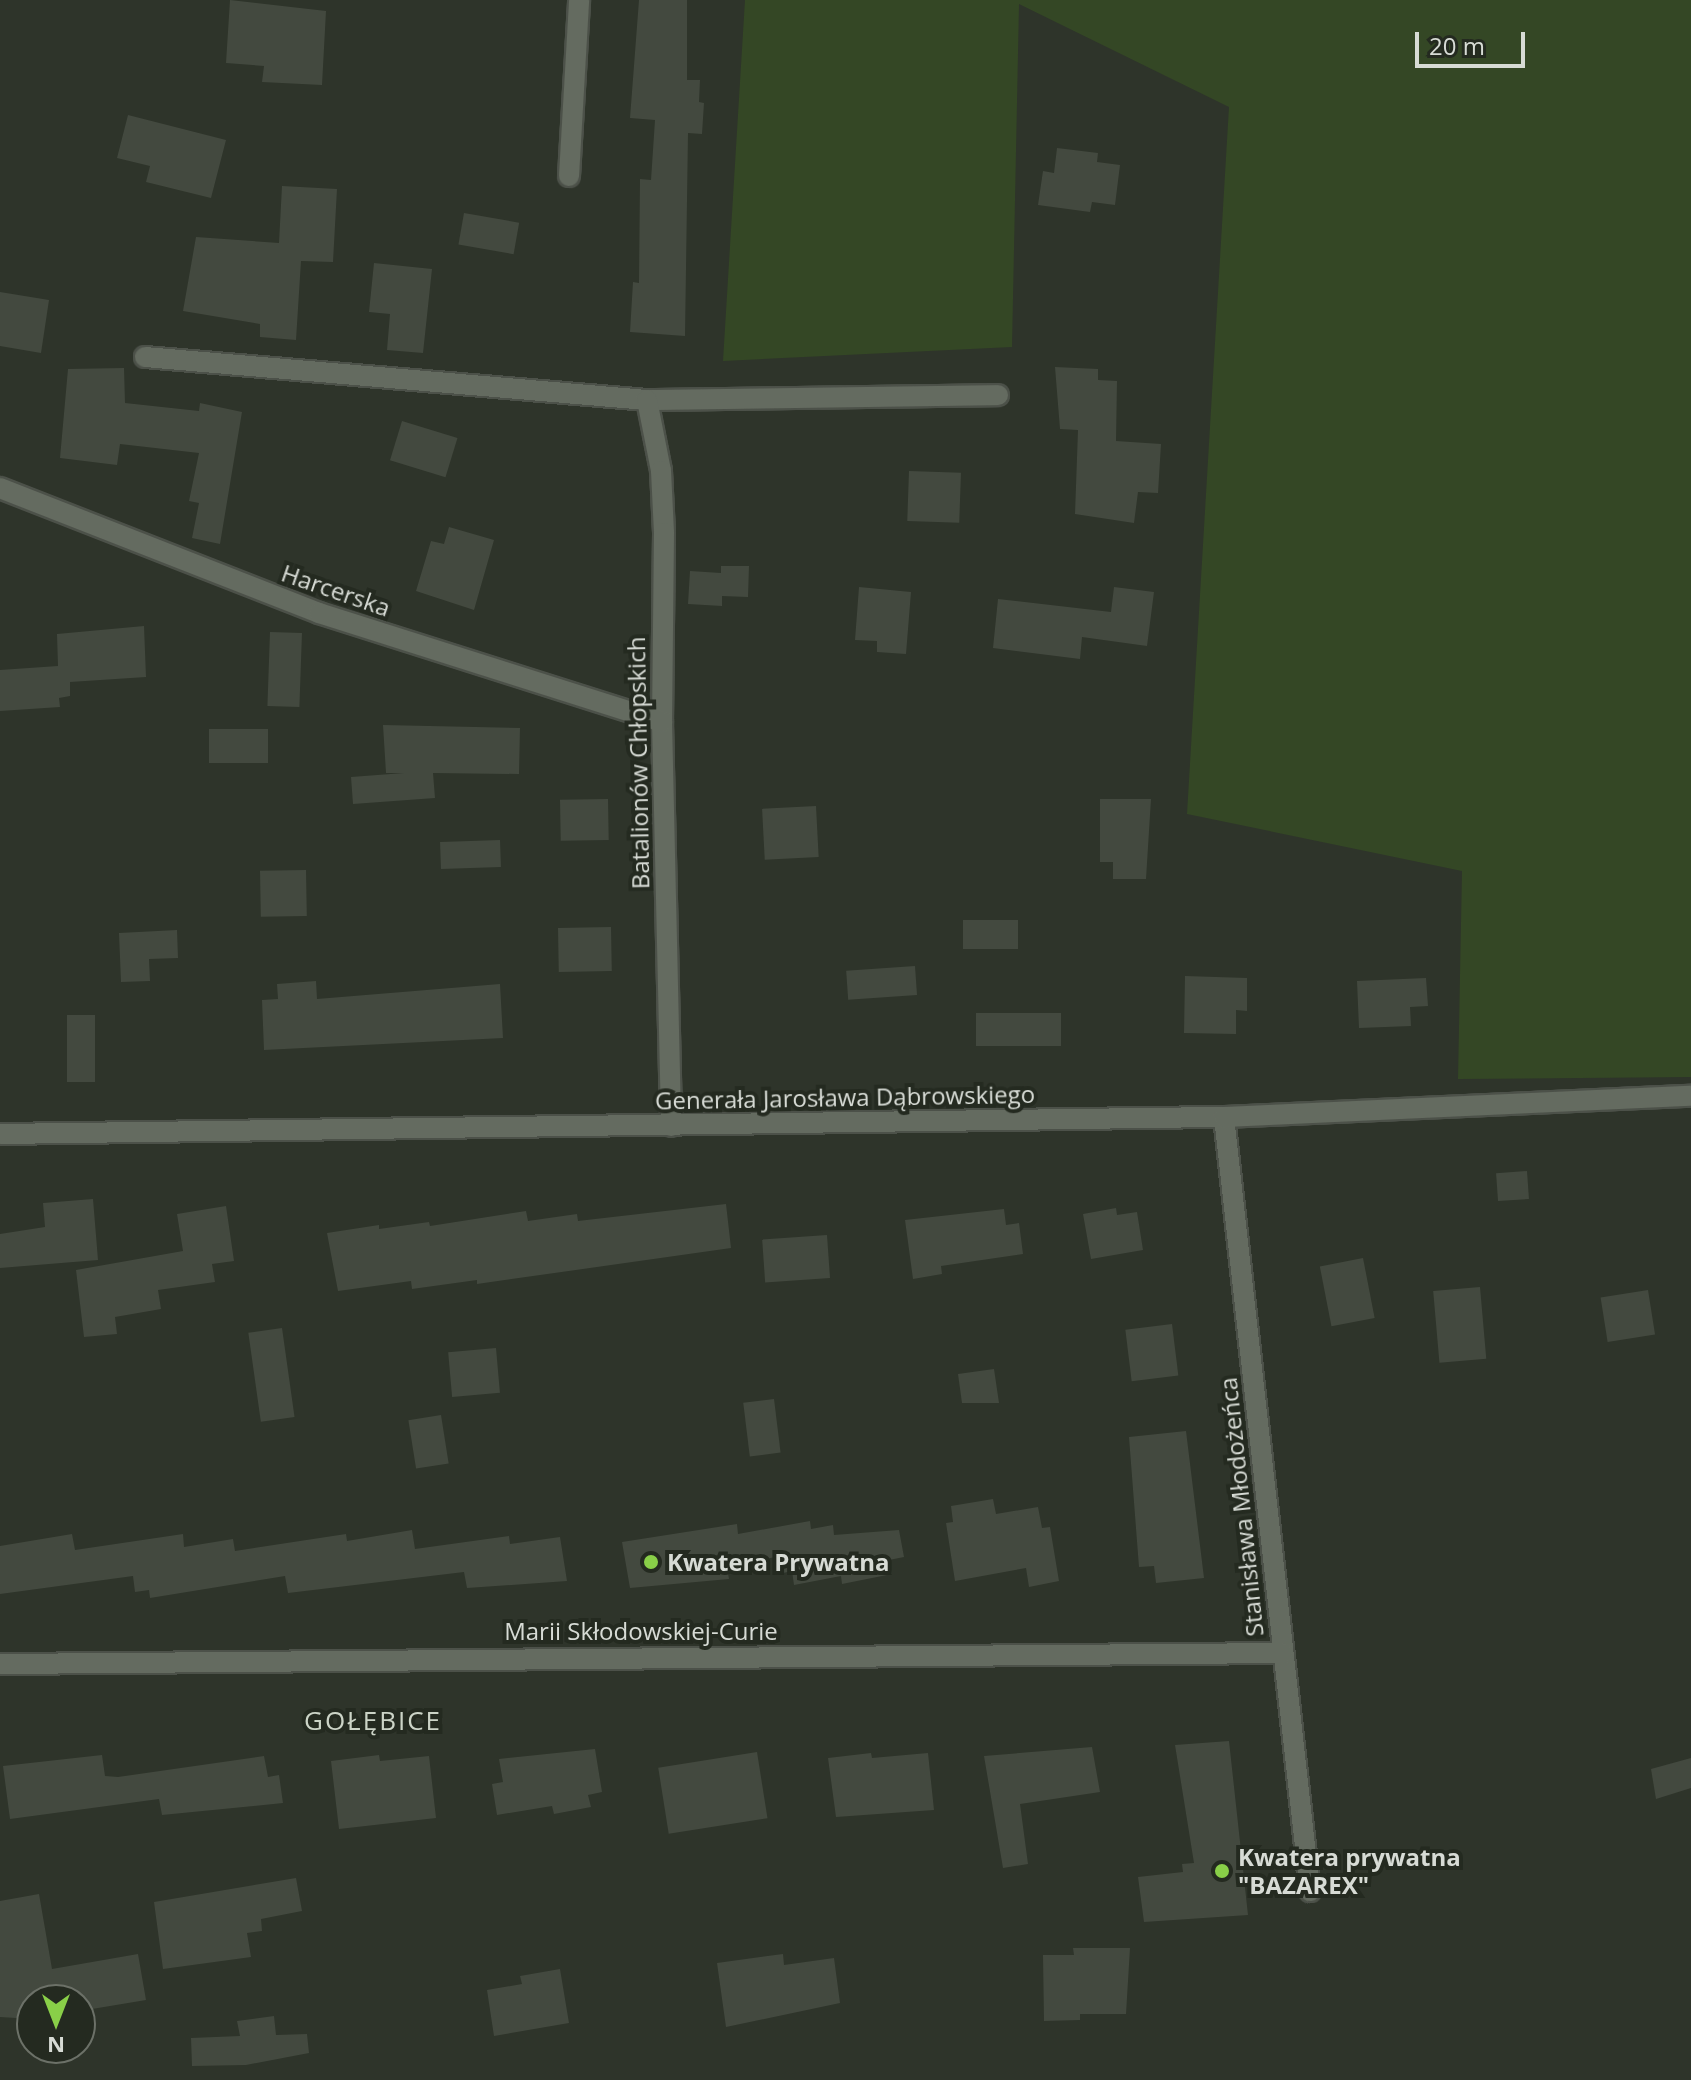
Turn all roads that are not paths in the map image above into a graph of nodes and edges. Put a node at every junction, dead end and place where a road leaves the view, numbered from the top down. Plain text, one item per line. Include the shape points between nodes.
1 (579, 0) edge
2 (569, 176) dead end
3 (145, 357) dead end
4 (998, 395) dead end
5 (647, 400) junction
6 (0, 488) edge
7 (662, 722) junction
8 (1691, 1096) edge
9 (1224, 1117) junction
10 (671, 1126) junction
11 (0, 1134) edge
12 (1283, 1653) junction
13 (0, 1664) edge
14 (1310, 1891) dead end

1 - 2 street
3 - 5 street
4 - 5 street
5 - 7 street, Batalionów Chłopskich via 662,502
6 - 7 street, Harcerska via 319,613
7 - 10 street, Batalionów Chłopskich
8 - 9 street, Generała Jarosława Dąbrowskiego
9 - 10 street, Generała Jarosława Dąbrowskiego
9 - 12 street, Stanisława Młodożeńca
10 - 11 street, Generała Jarosława Dąbrowskiego
12 - 13 street, Marii Skłodowskiej-Curie
12 - 14 street, Stanisława Młodożeńca

